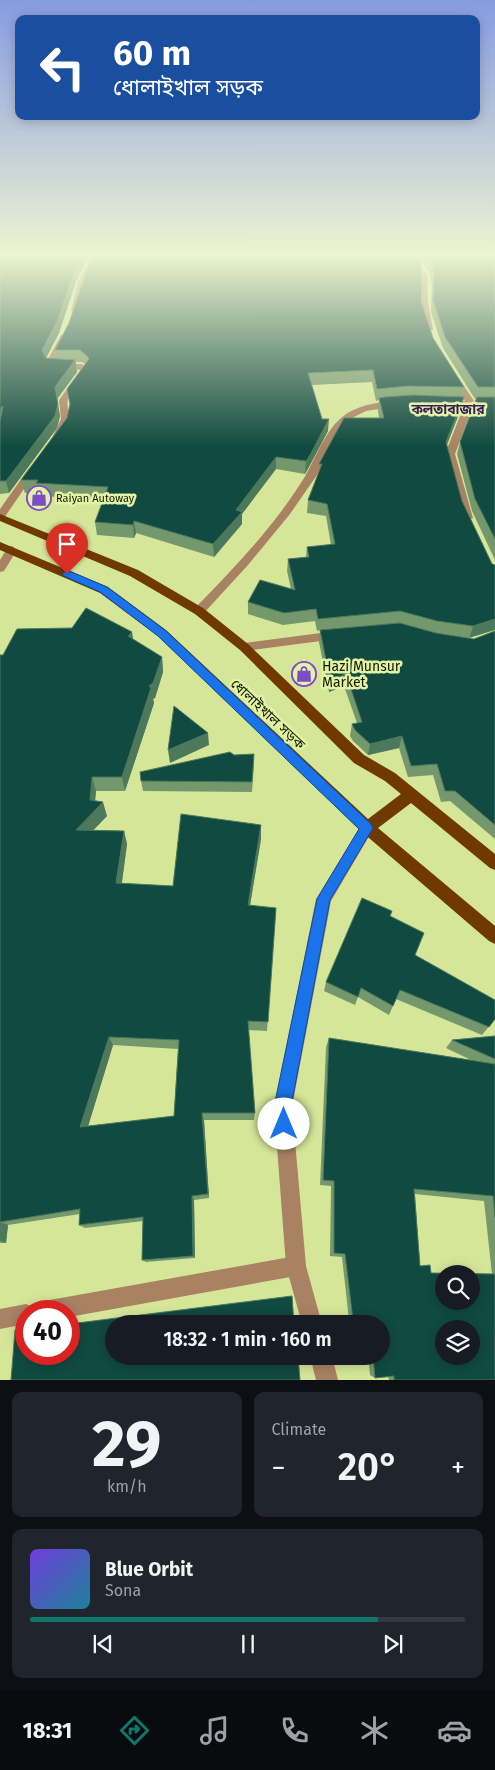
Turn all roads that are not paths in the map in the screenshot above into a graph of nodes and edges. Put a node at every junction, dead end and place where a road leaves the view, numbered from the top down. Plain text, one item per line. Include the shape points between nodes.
1 (71, 318) edge
2 (426, 318) edge
3 (434, 340) edge
4 (451, 372) edge
5 (470, 402) junction
6 (434, 403) edge
7 (406, 404) edge
8 (495, 404) edge
9 (53, 441) edge
10 (38, 461) edge
11 (0, 516) edge
12 (473, 530) edge
13 (6, 548) edge
14 (0, 568) edge
15 (199, 611) junction
16 (350, 634) edge
17 (244, 647) junction
18 (411, 795) junction
19 (367, 828) junction
20 (495, 863) edge
21 (495, 936) edge
22 (296, 1266) junction
23 (80, 1305) edge
24 (310, 1315) edge
25 (15, 1317) edge
26 (0, 1322) edge
27 (323, 1365) edge
28 (327, 1380) edge

1 - 9 street via 50,363 57,367 82,366 85,370 63,400 66,416 62,430
2 - 3 street
4 - 5 street
5 - 6 street
5 - 8 street
5 - 12 street via 450,454
7 - 15 street via 378,404 343,420 312,475 269,534
10 - 11 street
11 - 15 main road via 134,573
13 - 14 street
13 - 19 main road, ধোলাইখাল সড়ক via 104,590 162,633
15 - 17 main road
16 - 17 street
17 - 18 main road via 359,759 390,777
18 - 19 main road
18 - 20 main road
19 - 21 main road, ধোলাইখাল সড়ক
19 - 22 street via 324,899 282,1107
22 - 23 street
22 - 24 street
25 - 26 street
27 - 28 street

